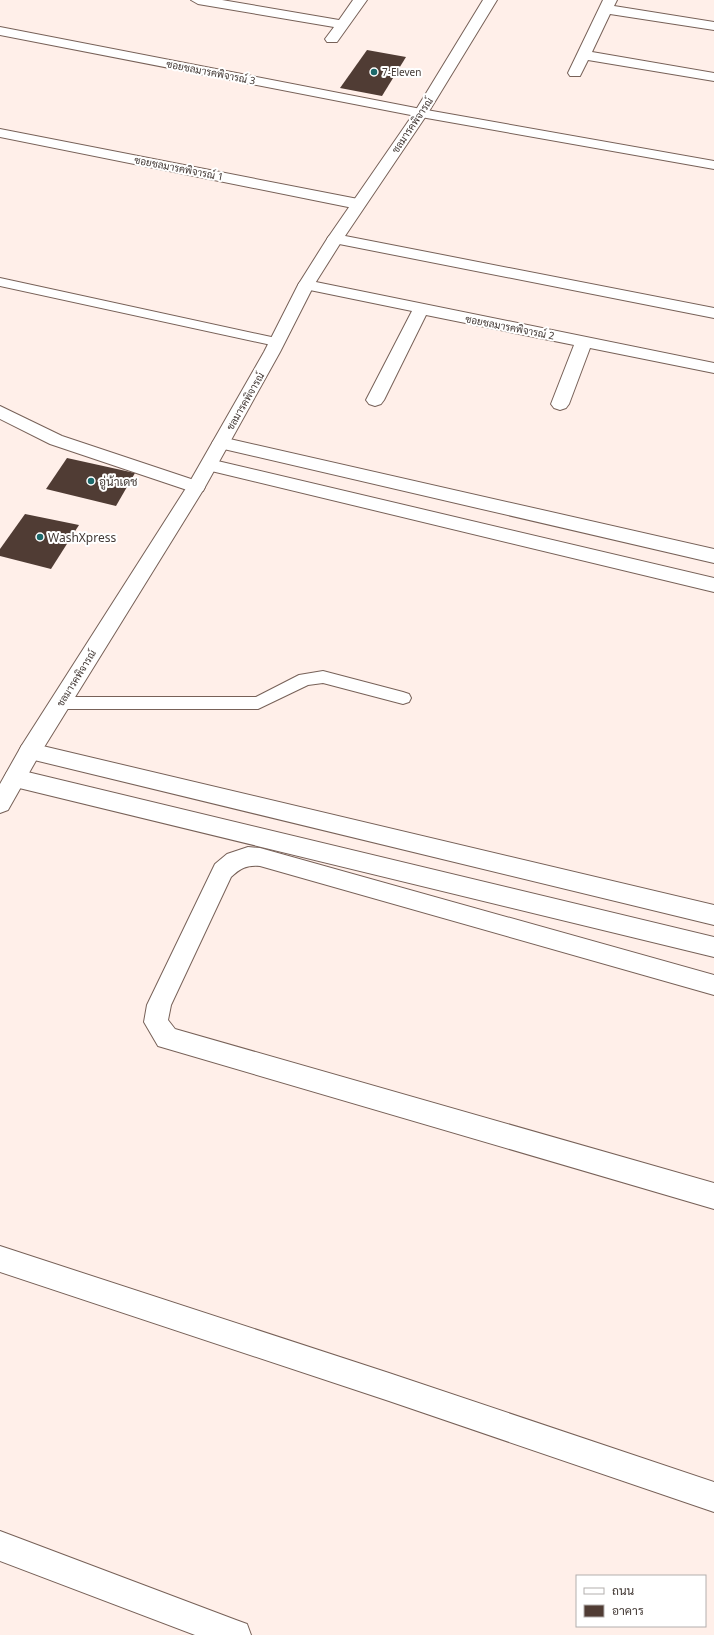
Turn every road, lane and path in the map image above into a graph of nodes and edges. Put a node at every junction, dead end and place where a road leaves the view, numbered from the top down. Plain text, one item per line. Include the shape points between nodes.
1 (200, 0) edge
2 (360, 0) edge
3 (490, 0) edge
4 (608, 4) edge
5 (342, 24) junction
6 (714, 26) edge
7 (0, 31) edge
8 (332, 39) dead end
9 (584, 55) junction
10 (575, 73) dead end
11 (714, 77) edge
12 (421, 113) junction
13 (0, 133) edge
14 (714, 165) edge
15 (358, 204) junction
16 (335, 239) junction
17 (0, 282) edge
18 (306, 285) junction
19 (421, 309) junction
20 (714, 313) edge
21 (584, 341) junction
22 (276, 342) junction
23 (714, 368) edge
24 (375, 400) dead end
25 (560, 404) dead end
26 (0, 412) edge
27 (221, 443) junction
28 (209, 464) junction
29 (196, 487) junction
30 (714, 556) edge
31 (714, 585) edge
32 (403, 698) dead end
33 (60, 703) junction
34 (30, 752) junction
35 (15, 778) junction
36 (0, 804) edge
37 (714, 915) edge
38 (714, 947) edge
39 (714, 985) edge
40 (714, 1196) edge
41 (0, 1259) edge
42 (714, 1497) edge
43 (0, 1546) edge
44 (236, 1635) edge

1 - 5 street
2 - 5 street
3 - 12 street, ชลมารคพิจารณ์
4 - 6 street
4 - 9 street
5 - 8 street
7 - 12 street, ซอยชลมารคพิจารณ์ 3
9 - 10 street
9 - 11 street
12 - 14 street, ซอยชลมารคพิจารณ์ 3
12 - 15 street, ชลมารคพิจารณ์
13 - 15 street, ซอยชลมารคพิจารณ์ 1
15 - 16 street, ชลมารคพิจารณ์
16 - 18 street, ชลมารคพิจารณ์
16 - 20 street
17 - 22 lane
18 - 19 street, ซอยชลมารคพิจารณ์ 2
18 - 22 street, ชลมารคพิจารณ์
19 - 21 street, ซอยชลมารคพิจารณ์ 2
19 - 24 street
21 - 23 street, ซอยชลมารคพิจารณ์ 2
21 - 25 street
22 - 27 street, ชลมารคพิจารณ์
26 - 29 street via 56,440
27 - 28 street, ชลมารคพิจารณ์
27 - 30 street
28 - 29 street, ชลมารคพิจารณ์
28 - 31 street
29 - 33 street, ชลมารคพิจารณ์
32 - 33 lane via 323,677 305,679 258,703
33 - 34 street, ชลมารคพิจารณ์
34 - 35 street, ชลมารคพิจารณ์
34 - 37 street
35 - 36 street, ชลมารคพิจารณ์
35 - 38 street
39 - 40 street via 267,859 245,856 234,860 222,871 159,1005 156,1022 167,1038
41 - 42 street
43 - 44 street

